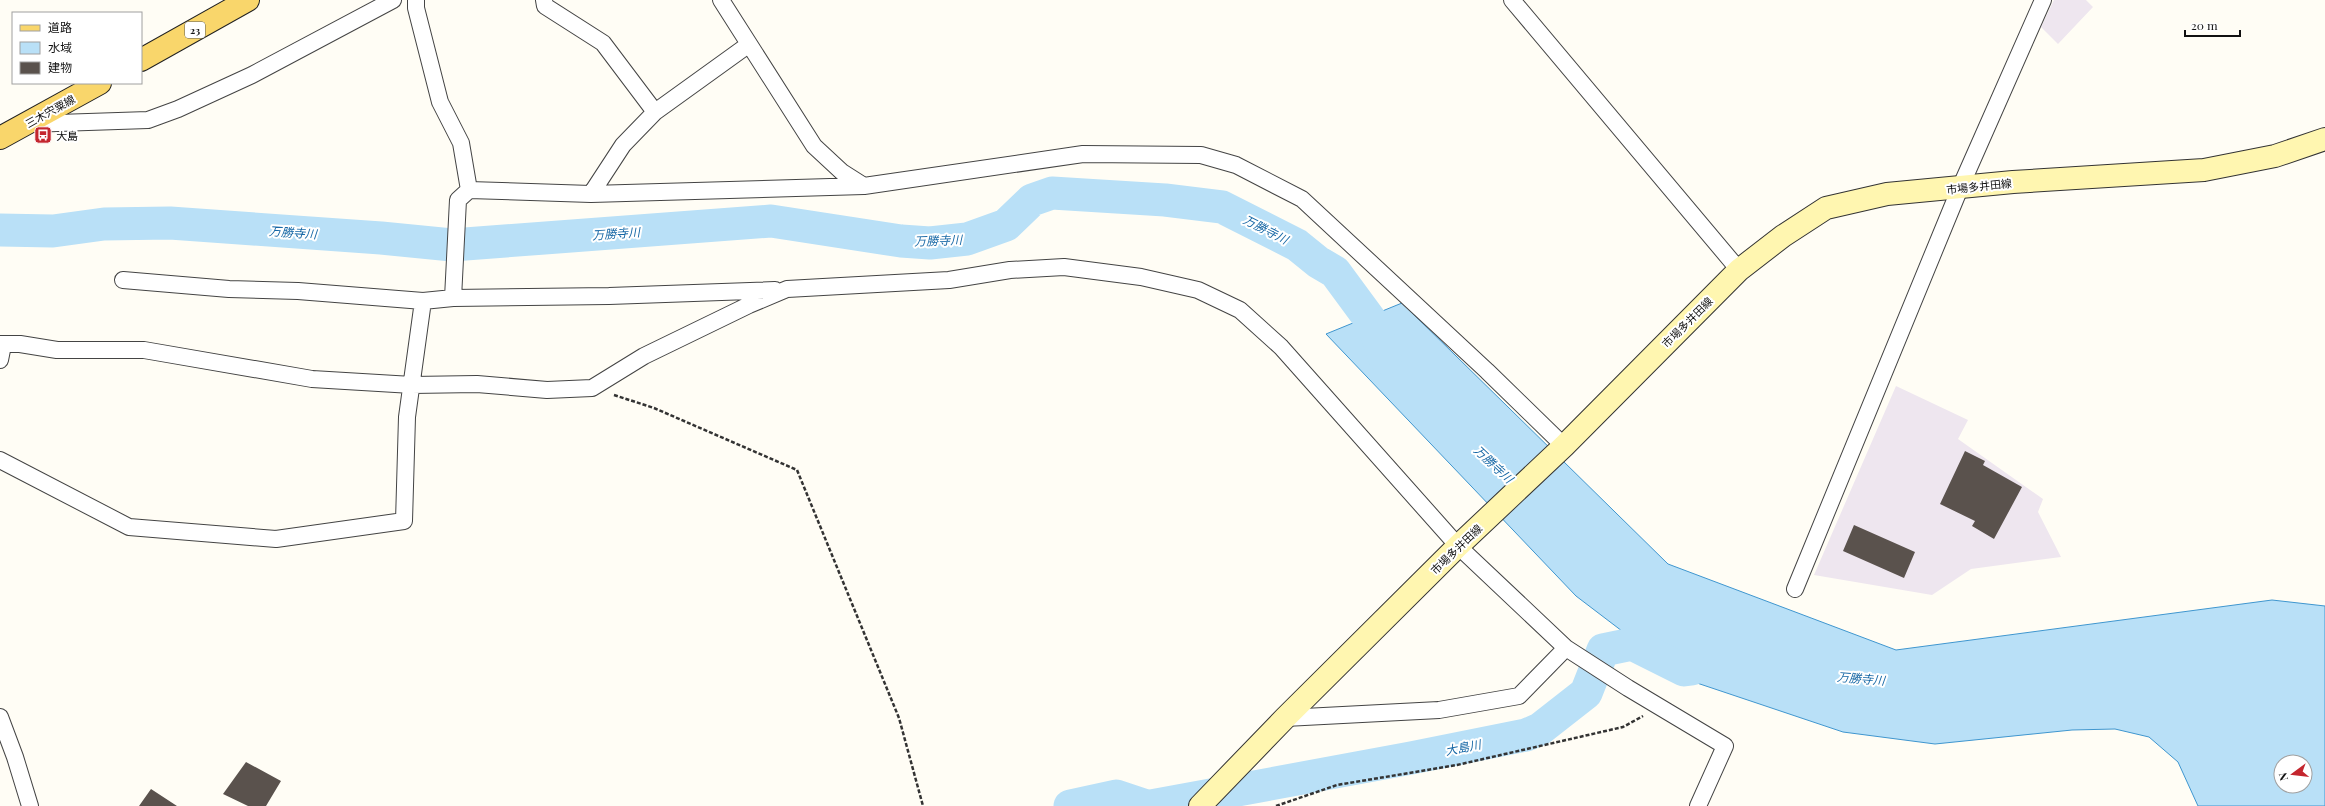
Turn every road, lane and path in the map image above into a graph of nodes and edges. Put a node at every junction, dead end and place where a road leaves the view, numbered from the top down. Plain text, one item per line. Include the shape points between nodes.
1 (248, 0) edge
2 (393, 0) edge
3 (416, 0) edge
4 (544, 0) edge
5 (721, 0) edge
6 (1512, 0) edge
7 (2043, 0) edge
8 (748, 45) junction
9 (142, 59) edge
10 (98, 84) edge
11 (655, 112) junction
12 (27, 124) junction
13 (0, 138) edge
14 (2325, 139) edge
15 (864, 186) junction
16 (1960, 188) junction
17 (591, 194) junction
18 (463, 195) junction
19 (1739, 270) junction
20 (123, 280) dead end
21 (787, 289) junction
22 (453, 298) junction
23 (423, 301) junction
24 (1, 350) edge
25 (412, 385) junction
26 (592, 388) junction
27 (1558, 452) junction
28 (0, 460) edge
29 (1463, 542) junction
30 (1795, 590) dead end
31 (1566, 648) junction
32 (1659, 706) junction
33 (0, 717) edge
34 (1285, 718) junction
35 (30, 806) edge
36 (923, 806) edge
37 (1200, 806) edge
38 (1276, 806) edge
39 (1698, 806) edge

1 - 9 main road, 23
2 - 12 street via 252,75 178,110 148,120
3 - 18 street via 440,102 461,143
4 - 11 street via 545,6 603,43
5 - 8 street
6 - 19 street
7 - 16 street
8 - 11 street
8 - 15 street via 814,146 842,172
10 - 12 main road, 三木宍粟線
11 - 17 street via 623,145
12 - 13 main road, 三木宍粟線
14 - 16 main road, 市場多井田線 via 2275,156 2204,170 2021,181
15 - 17 street
15 - 27 street via 1083,154 1201,154 1236,165 1302,199 1487,371
16 - 19 main road, 市場多井田線 via 1887,194 1826,208 1783,236
16 - 30 street
17 - 18 street
18 - 22 street
19 - 27 main road, 市場多井田線
20 - 23 street
21 - 22 street via 609,296
21 - 26 street via 644,356
21 - 29 street via 949,280 1010,270 1064,267 1141,277 1198,290 1240,310 1281,347
22 - 23 street
23 - 25 street
24 - 25 street via 20,344 57,350 144,350 312,380
25 - 26 street via 477,384 547,390
25 - 28 street via 407,417 404,521 276,539 129,527
26 - 36 path via 654,408 797,470 899,718
27 - 29 main road, 市場多井田線
29 - 31 street
29 - 34 main road, 市場多井田線
31 - 32 street
31 - 34 street via 1519,696 1439,710
32 - 38 path via 1623,727 1457,765 1337,785
32 - 39 street via 1725,746
33 - 35 street
34 - 37 main road, 市場多井田線

